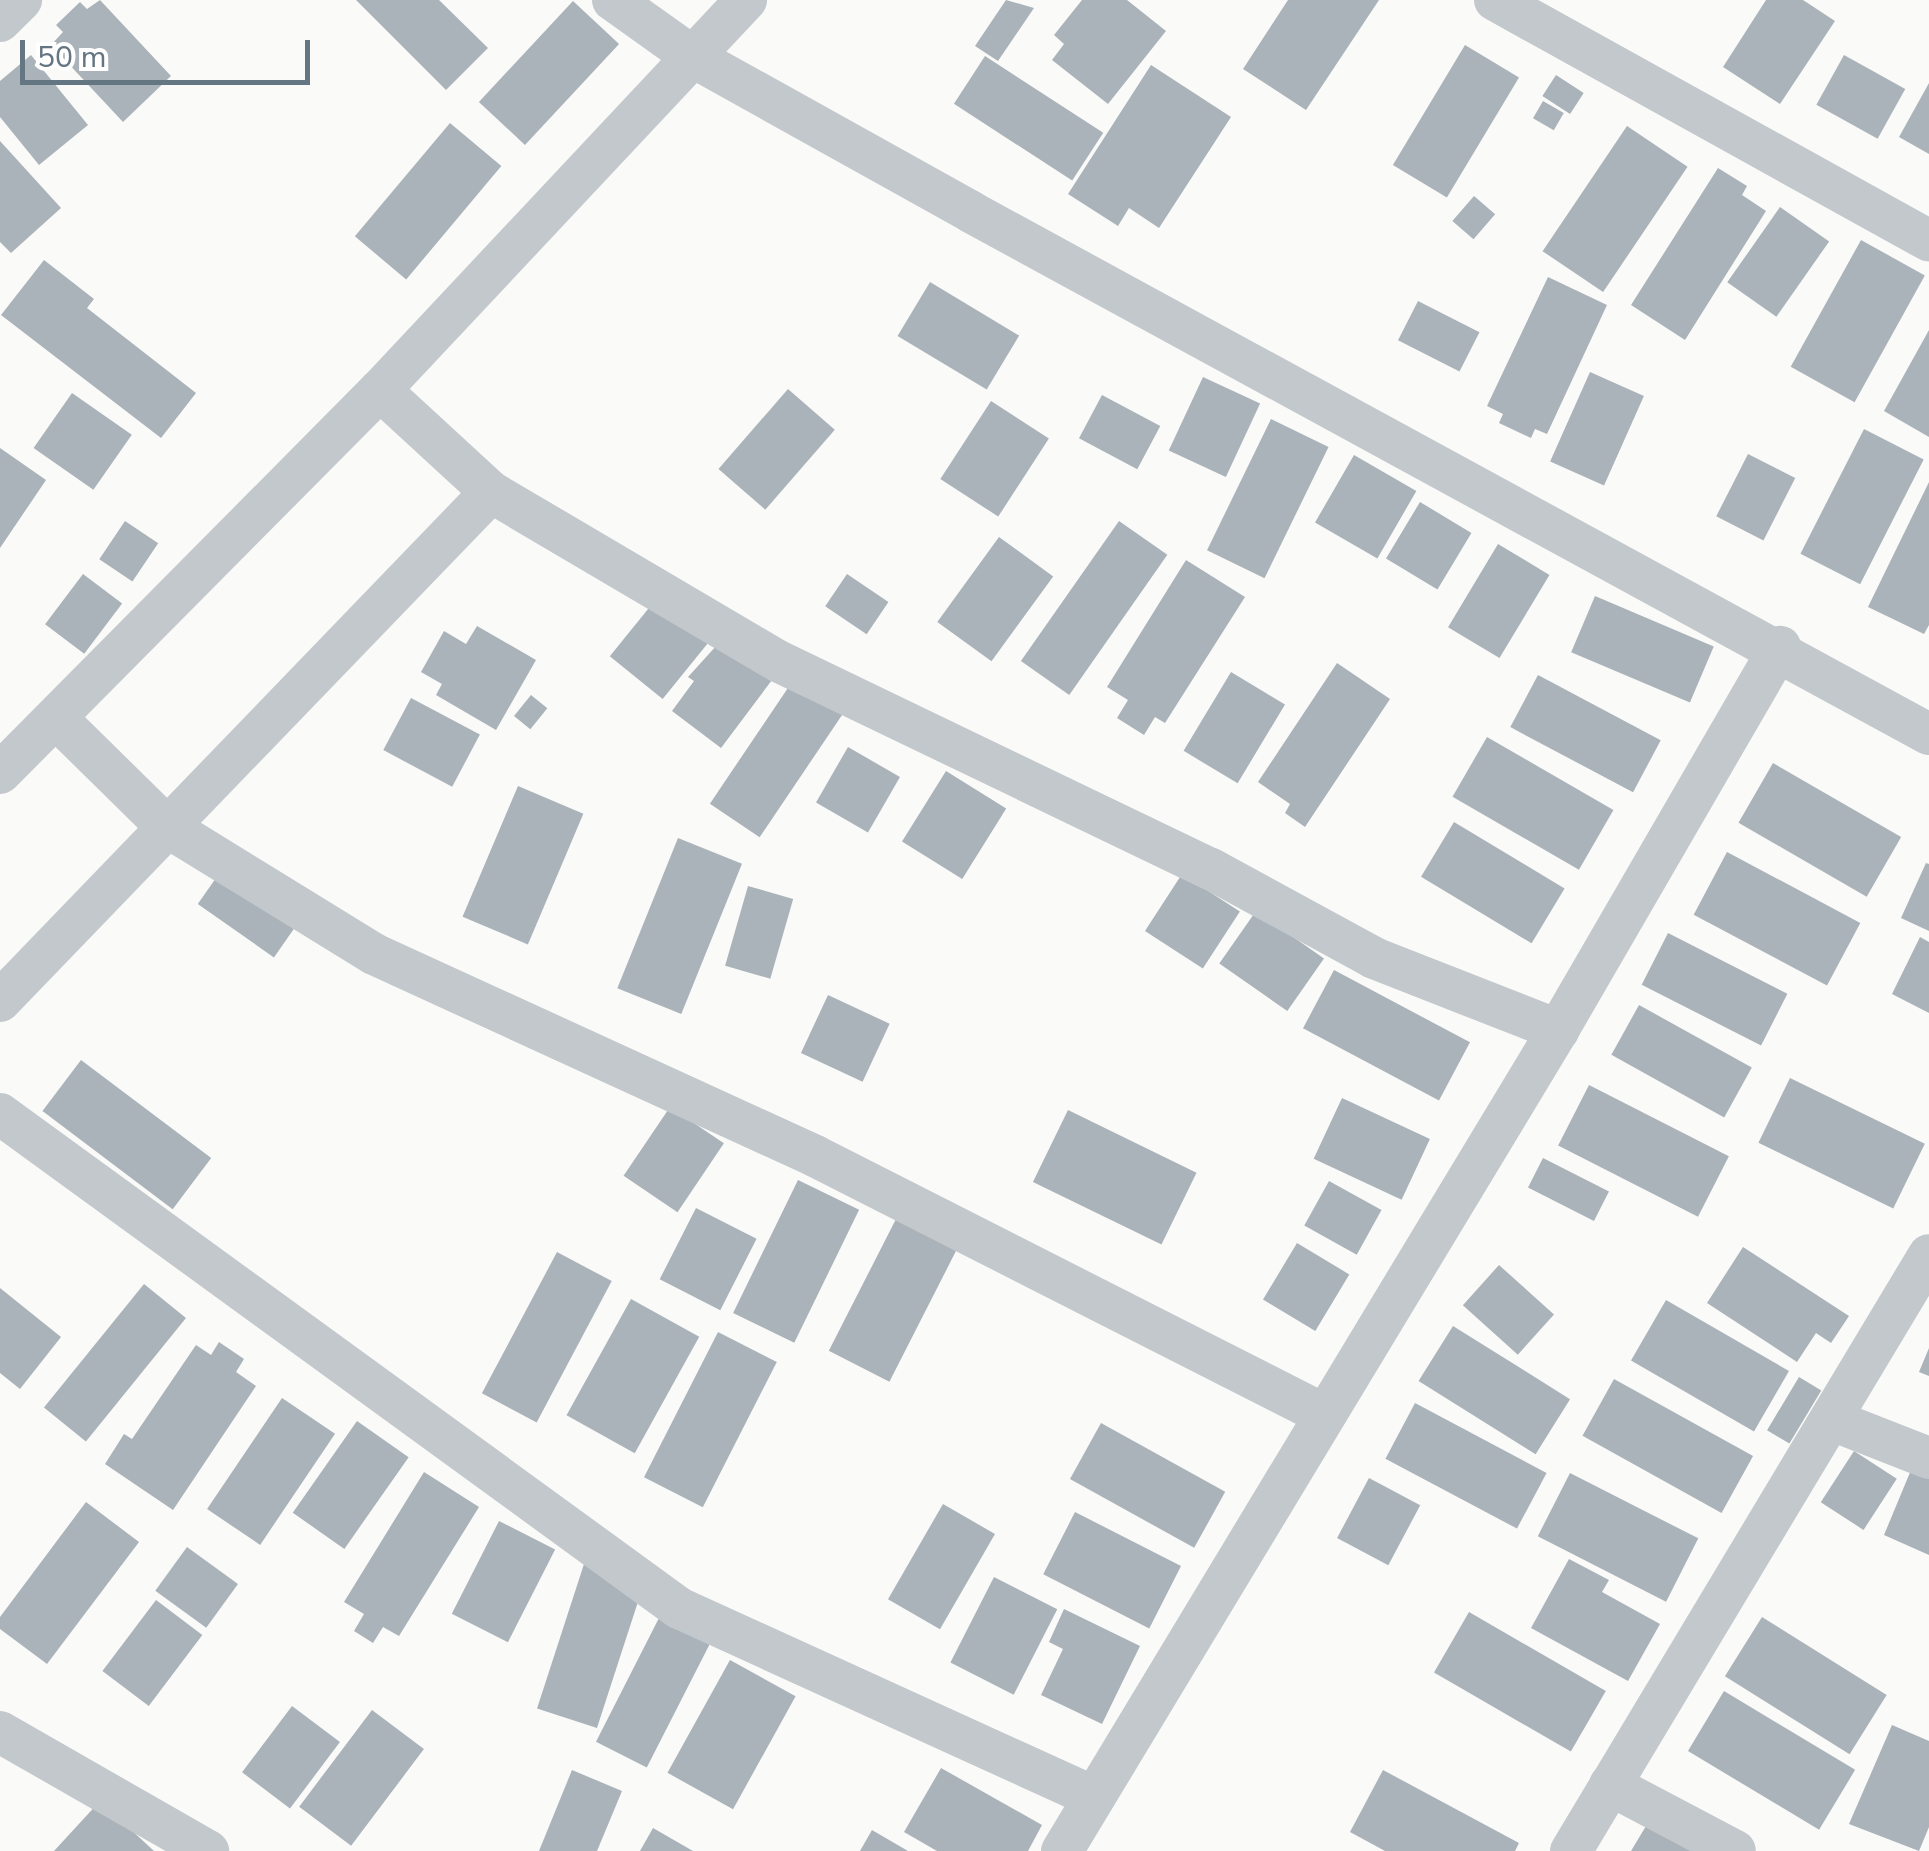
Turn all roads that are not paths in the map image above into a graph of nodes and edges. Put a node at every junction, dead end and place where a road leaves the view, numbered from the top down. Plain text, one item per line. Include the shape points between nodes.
1 (21, 0) edge
2 (612, 0) edge
3 (746, 0) edge
4 (1494, 0) edge
5 (0, 21) edge
6 (693, 57) junction
7 (1929, 241) edge
8 (380, 390) junction
9 (492, 492) junction
10 (1780, 648) junction
11 (56, 718) junction
12 (1929, 734) edge
13 (0, 773) edge
14 (166, 826) junction
15 (0, 1001) edge
16 (1558, 1030) junction
17 (0, 1114) edge
18 (1929, 1255) edge
19 (1321, 1412) junction
20 (1832, 1420) junction
21 (1929, 1458) edge
22 (0, 1732) edge
23 (1610, 1785) junction
24 (1090, 1795) junction
25 (208, 1851) edge
26 (1062, 1851) edge
27 (1571, 1851) edge
28 (1735, 1851) edge

1 - 5 street
2 - 6 street
3 - 6 street
4 - 7 street
6 - 8 street
6 - 10 street
8 - 9 street
8 - 11 street
9 - 14 street
9 - 16 street via 780,662 1211,869 1374,958
10 - 12 street
10 - 16 street
11 - 13 street
11 - 14 street
14 - 15 street
14 - 19 street via 374,954 815,1156
16 - 19 street
17 - 24 street via 679,1608
18 - 20 street
19 - 24 street
20 - 21 street
20 - 23 street
22 - 25 street
23 - 27 street
23 - 28 street
24 - 26 street

